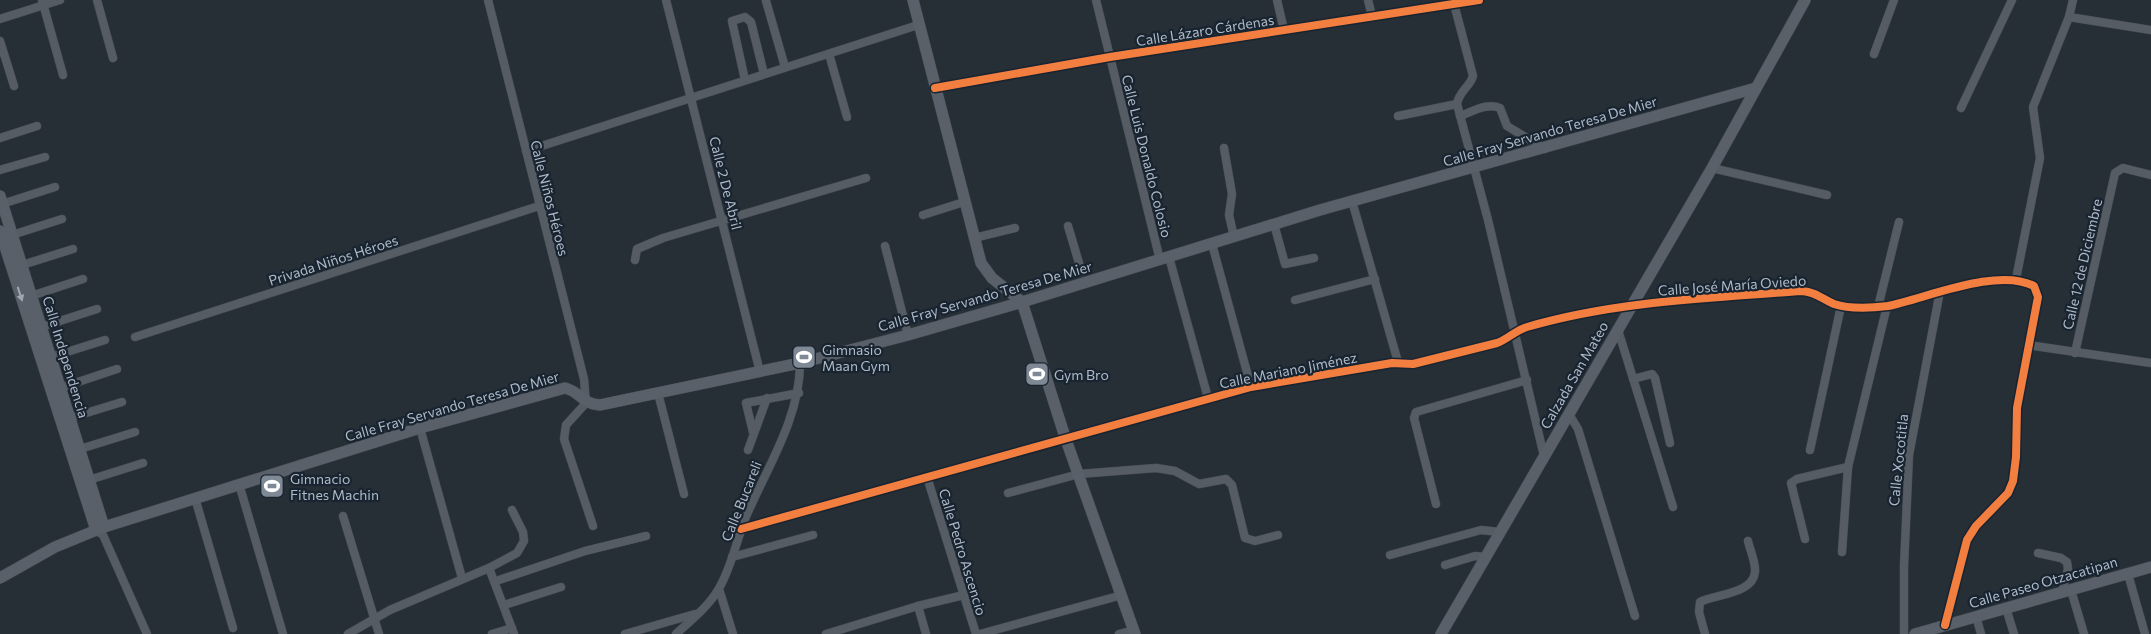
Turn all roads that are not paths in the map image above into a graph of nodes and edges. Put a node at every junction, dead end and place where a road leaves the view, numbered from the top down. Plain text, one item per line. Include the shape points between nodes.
1 (60, 0) edge
2 (97, 0) edge
3 (488, 0) edge
4 (666, 0) edge
5 (913, 0) edge
6 (1096, 0) edge
7 (1277, 0) edge
8 (1368, 0) edge
9 (1478, 0) edge
10 (1806, 0) edge
11 (1894, 0) edge
12 (2012, 0) edge
13 (2073, 0) edge
14 (766, 1) edge
15 (1454, 2) edge
16 (43, 3) edge
17 (1372, 16) junction
18 (2069, 17) junction
19 (0, 19) edge
20 (918, 25) junction
21 (1284, 30) junction
22 (2151, 30) edge
23 (0, 41) edge
24 (829, 54) junction
25 (1874, 54) dead end
26 (1110, 57) junction
27 (113, 58) dead end
28 (785, 67) junction
29 (764, 74) junction
30 (63, 75) dead end
31 (745, 80) junction
32 (14, 86) dead end
33 (935, 88) junction
34 (1756, 88) junction
35 (691, 98) junction
36 (1457, 104) junction
37 (1961, 108) dead end
38 (1398, 116) dead end
39 (1460, 116) junction
40 (847, 117) dead end
41 (37, 126) dead end
42 (0, 138) edge
43 (1224, 148) dead end
44 (1545, 149) junction
45 (526, 152) junction
46 (44, 156) dead end
47 (1474, 168) junction
48 (1712, 168) junction
49 (0, 170) edge
50 (2151, 175) edge
51 (866, 178) dead end
52 (55, 187) dead end
53 (1827, 195) dead end
54 (1, 200) edge
55 (1352, 201) junction
56 (964, 202) junction
57 (540, 206) junction
58 (923, 215) dead end
59 (62, 219) dead end
60 (723, 221) junction
61 (1899, 222) dead end
62 (1274, 224) junction
63 (1068, 226) dead end
64 (1015, 228) dead end
65 (0, 231) edge
66 (12, 235) junction
67 (1234, 237) junction
68 (974, 238) junction
69 (1212, 244) junction
70 (885, 246) dead end
71 (73, 249) dead end
72 (1314, 258) dead end
73 (1164, 259) junction
74 (635, 260) dead end
75 (1079, 263) tunnel mouth
76 (17, 266) junction
77 (83, 279) dead end
78 (1375, 280) junction
79 (2016, 280) junction
80 (1940, 291) junction
81 (31, 296) junction
82 (1295, 300) dead end
83 (1022, 302) junction
84 (1631, 305) junction
85 (1841, 306) junction
86 (1887, 306) junction
87 (1878, 307) junction
88 (96, 309) dead end
89 (41, 327) junction
90 (1618, 330) junction
91 (1515, 334) junction
92 (908, 335) junction
93 (135, 337) dead end
94 (105, 340) dead end
95 (2028, 345) junction
96 (2075, 353) junction
97 (50, 357) junction
98 (1398, 362) junction
99 (800, 363) junction
100 (2151, 363) edge
101 (116, 370) dead end
102 (760, 372) junction
103 (1633, 379) junction
104 (1527, 380) junction
105 (1251, 387) junction
106 (60, 388) junction
107 (658, 393) junction
108 (798, 393) junction
109 (767, 398) junction
110 (1208, 398) junction
111 (122, 402) dead end
112 (586, 402) junction
113 (1569, 414) junction
114 (70, 418) junction
115 (420, 428) junction
116 (135, 432) dead end
117 (753, 432) junction
118 (1065, 437) junction
119 (1670, 443) dead end
120 (80, 449) junction
121 (748, 450) dead end
122 (1810, 450) dead end
123 (1544, 456) junction
124 (143, 463) dead end
125 (1848, 466) junction
126 (1079, 474) junction
127 (927, 477) junction
128 (89, 480) junction
129 (239, 484) junction
130 (1008, 493) dead end
131 (684, 494) dead end
132 (195, 498) junction
133 (1436, 504) dead end
134 (1673, 507) dead end
135 (512, 510) dead end
136 (343, 516) dead end
137 (593, 526) dead end
138 (741, 529) junction
139 (101, 531) junction
140 (1500, 532) junction
141 (812, 535) dead end
142 (1278, 535) dead end
143 (646, 536) dead end
144 (1805, 539) dead end
145 (1748, 542) dead end
146 (1842, 552) dead end
147 (2038, 553) dead end
148 (1390, 555) dead end
149 (732, 557) junction
150 (1485, 557) junction
151 (1445, 565) dead end
152 (2151, 567) edge
153 (489, 568) junction
154 (2128, 574) junction
155 (0, 578) edge
156 (462, 578) junction
157 (496, 581) junction
158 (561, 587) dead end
159 (719, 589) junction
160 (2066, 591) junction
161 (964, 595) junction
162 (1122, 595) junction
163 (504, 605) junction
164 (918, 606) junction
165 (2006, 608) junction
166 (697, 614) junction
167 (1635, 616) dead end
168 (1976, 616) junction
169 (374, 619) junction
170 (1945, 625) junction
171 (233, 628) dead end
172 (513, 631) edge
173 (1134, 632) edge
174 (146, 634) edge
175 (283, 634) edge
176 (348, 634) edge
177 (379, 634) edge
178 (492, 634) edge
179 (625, 634) edge
180 (676, 634) edge
181 (733, 634) edge
182 (826, 634) edge
183 (926, 634) edge
184 (976, 634) edge
185 (980, 634) edge
186 (1119, 634) edge
187 (1441, 634) edge
188 (1705, 634) edge
189 (1904, 634) edge
190 (1915, 634) edge
191 (1981, 634) edge
192 (2014, 634) edge
193 (2084, 634) edge
194 (2145, 634) edge

1 - 16 street
2 - 27 street
3 - 45 street, Calle Niños Héroes
4 - 35 street, Calle 2 De Abril
5 - 20 main road
6 - 26 street, Calle Luis Donaldo Colosio
7 - 21 street
8 - 17 street
9 - 15 street, Calle Lázaro Cárdenas
10 - 34 main road, Calzada San Mateo
11 - 25 street
12 - 37 street
13 - 18 street
14 - 28 street
15 - 17 street, Calle Lázaro Cárdenas
15 - 36 street via 1472,76 1472,82 1458,97
16 - 19 street
16 - 30 street
17 - 21 street, Calle Lázaro Cárdenas
18 - 22 street
18 - 79 street via 2032,107 2040,158
20 - 24 street
20 - 33 main road
21 - 26 street, Calle Lázaro Cárdenas
23 - 32 street
24 - 28 street
24 - 40 street
26 - 33 street, Calle Lázaro Cárdenas
26 - 73 street, Calle Luis Donaldo Colosio
28 - 29 street
29 - 31 street
29 - 31 street via 750,22 745,17 732,21
31 - 35 street
33 - 56 main road
34 - 44 main road, Calle Fray Servando Teresa De Mier
34 - 48 main road, Calzada San Mateo
35 - 45 street
35 - 60 street, Calle 2 De Abril
36 - 38 street
36 - 39 street
39 - 44 street via 1488,106 1500,108 1507,126
39 - 47 street
41 - 42 street
43 - 67 street via 1232,194 1229,215
44 - 47 main road, Calle Fray Servando Teresa De Mier
45 - 57 street, Calle Niños Héroes
46 - 49 street
47 - 55 main road, Calle Fray Servando Teresa De Mier
47 - 91 street
48 - 53 street
48 - 84 main road, Calzada San Mateo
50 - 96 street, Calle 12 de Diciembre via 2123,168 2115,173
51 - 60 street
52 - 54 street
54 - 66 main road, Calle Independencia
55 - 62 main road, Calle Fray Servando Teresa De Mier
55 - 78 street
56 - 58 street
56 - 68 main road
57 - 93 street, Privada Niños Héroes
57 - 112 street, Calle Niños Héroes via 580,361
59 - 66 street
60 - 74 street via 643,245 637,249
60 - 102 street, Calle 2 De Abril
61 - 87 street
62 - 67 main road, Calle Fray Servando Teresa De Mier
62 - 72 street via 1285,264
63 - 75 street
64 - 68 street
65 - 76 main road, Calle Independencia
66 - 76 main road, Calle Independencia
67 - 69 main road, Calle Fray Servando Teresa De Mier
68 - 83 main road via 981,263 988,274
69 - 73 main road, Calle Fray Servando Teresa De Mier
69 - 105 street
70 - 92 street
71 - 76 street
73 - 83 main road, Calle Fray Servando Teresa De Mier via 1084,279
73 - 110 street, Calle Luis Donaldo Colosio
76 - 81 main road, Calle Independencia
76 -> 139 main road, Calle Independencia
77 - 81 street
78 - 82 street
78 - 98 street
79 - 80 street, Calle José María Oviedo
79 - 95 street via 2034,286 2038,292
80 - 86 street, Calle José María Oviedo
80 - 189 street, Calle Xocotitla via 1909,456
81 - 89 main road, Calle Independencia
83 - 92 main road, Calle Fray Servando Teresa De Mier
83 - 118 main road
84 - 85 street, Calle José María Oviedo via 1802,291 1815,293
84 - 90 main road, Calzada San Mateo
84 - 91 street, Calle José María Oviedo via 1609,307 1526,327
85 - 87 street, Calle José María Oviedo
85 - 122 street
86 - 87 street, Calle José María Oviedo
86 - 125 street
88 - 89 street
89 - 97 main road, Calle Independencia
90 - 103 street
90 - 113 main road, Calzada San Mateo
91 - 98 street, Calle Mariano Jiménez via 1497,343 1409,365
91 - 104 street
92 - 99 main road, Calle Fray Servando Teresa De Mier
94 - 97 street
95 - 96 street
95 - 170 street via 2016,421 2013,481 2008,492 1967,540
96 - 100 street
97 - 106 main road, Calle Independencia
98 - 105 street, Calle Mariano Jiménez
99 - 102 main road, Calle Fray Servando Teresa De Mier
99 - 108 street, Calle Bucareli
101 - 106 street
102 - 107 main road, Calle Fray Servando Teresa De Mier
103 - 119 street via 1652,374 1655,378
103 - 134 street
104 - 123 street
104 - 133 street via 1416,412 1414,418
105 - 110 street, Calle Mariano Jiménez
106 - 114 main road, Calle Independencia
107 - 112 main road, Calle Fray Servando Teresa De Mier via 600,405
107 - 131 street
108 - 109 street
108 - 138 street, Calle Bucareli via 794,410
109 - 117 street
109 - 117 street via 745,404
110 - 118 street, Calle Mariano Jiménez
111 - 114 street
112 - 115 main road, Calle Fray Servando Teresa De Mier via 566,388
112 - 137 street via 566,425 564,439
113 - 123 main road, Calzada San Mateo
113 - 167 street via 1578,429
114 - 120 main road, Calle Independencia
115 - 129 main road, Calle Fray Servando Teresa De Mier
115 - 156 street
116 - 120 street
117 - 121 street
118 - 126 main road
118 - 127 street, Calle Mariano Jiménez
120 - 128 main road, Calle Independencia
123 - 140 main road, Calzada San Mateo
124 - 128 street
125 - 144 street via 1791,483
125 - 146 street
126 - 130 street
126 - 142 street via 1156,468 1175,471 1199,484 1226,479 1232,484 1245,538 1255,541
126 - 162 main road
127 - 138 street, Calle Mariano Jiménez
127 - 161 street, Calle Pedro Ascencio
128 - 139 main road, Calle Independencia
129 - 132 main road, Calle Fray Servando Teresa De Mier
129 - 175 street
132 - 139 main road, Calle Fray Servando Teresa De Mier
132 - 171 street
135 - 153 street via 524,532 524,542 517,553
136 - 169 street
138 - 149 street, Calle Bucareli
139 - 155 main road, Calle Fray Servando Teresa De Mier via 55,547
139 - 174 street
140 - 148 street via 1481,530
140 - 150 main road, Calzada San Mateo
141 - 149 street
143 - 157 street via 585,551
145 - 188 street via 1755,570 1753,579 1748,586 1700,602 1699,612
147 - 160 street via 2066,562
149 - 159 street, Calle Bucareli
150 - 151 street via 1475,556
150 - 187 main road, Calzada San Mateo
152 - 154 main road, Calle Paseo Otzacatipan
153 - 156 street
153 - 157 street
154 - 160 main road, Calle Paseo Otzacatipan
154 - 194 street
156 - 169 street
157 - 163 street
158 - 163 street
159 - 166 street, Calle Bucareli
159 - 181 street
160 - 165 main road, Calle Paseo Otzacatipan
160 - 193 street
161 - 164 street
161 - 184 street, Calle Pedro Ascencio
162 - 173 main road
162 - 185 street
163 - 172 street
164 - 182 street
164 - 183 street
165 - 168 main road, Calle Paseo Otzacatipan
165 - 192 street
166 - 179 street
166 - 180 street, Calle Bucareli
168 - 170 main road, Calle Paseo Otzacatipan
168 - 191 street
169 - 176 street
169 - 177 street
170 - 190 main road, Calle Paseo Otzacatipan
172 - 178 street
173 - 186 street

